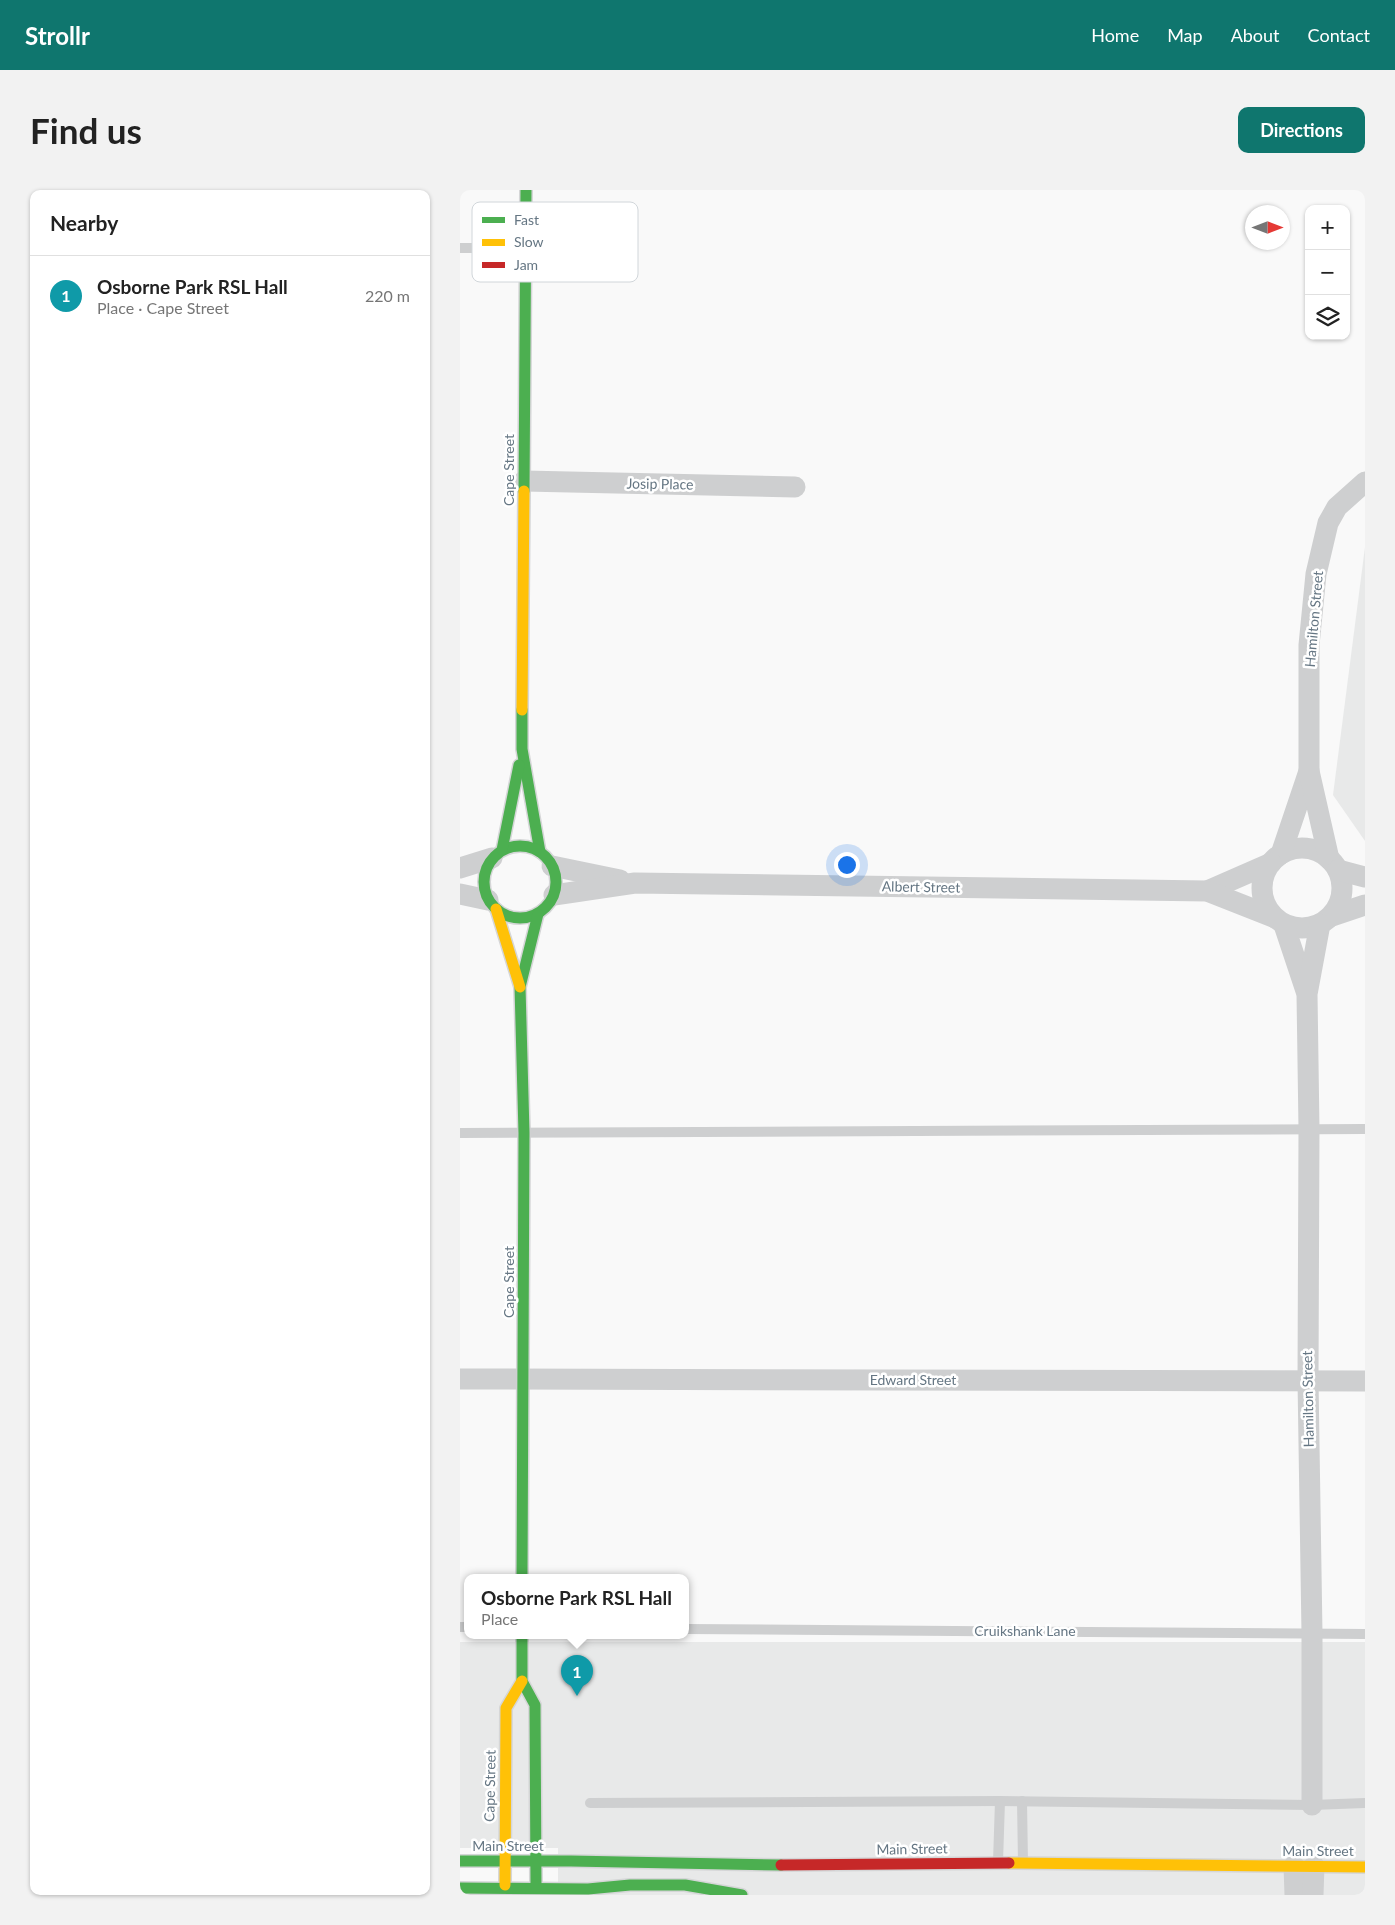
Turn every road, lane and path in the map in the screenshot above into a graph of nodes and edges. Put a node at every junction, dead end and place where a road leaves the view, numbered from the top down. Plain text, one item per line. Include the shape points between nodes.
1 (526, 282) edge
2 (524, 480) junction
3 (1365, 482) edge
4 (795, 486) dead end
5 (522, 749) junction
6 (1309, 771) junction
7 (497, 854) junction
8 (1276, 858) junction
9 (546, 859) junction
10 (1334, 864) junction
11 (460, 868) edge
12 (1365, 878) edge
13 (634, 883) junction
14 (1207, 891) junction
15 (460, 894) edge
16 (554, 895) junction
17 (492, 905) junction
18 (1365, 905) edge
19 (538, 914) junction
20 (1326, 920) junction
21 (1279, 921) junction
22 (520, 987) junction
23 (1307, 994) junction
24 (1309, 1129) junction
25 (1365, 1129) edge
26 (460, 1133) edge
27 (524, 1133) junction
28 (460, 1379) edge
29 (524, 1379) junction
30 (1308, 1380) junction
31 (1365, 1381) edge
32 (522, 1574) edge
33 (689, 1629) edge
34 (1312, 1634) junction
35 (1365, 1634) edge
36 (522, 1639) edge
37 (522, 1681) junction
38 (1000, 1801) junction
39 (1022, 1801) junction
40 (590, 1803) dead end
41 (1365, 1803) edge
42 (1312, 1804) junction
43 (460, 1861) edge
44 (504, 1861) junction
45 (535, 1861) junction
46 (998, 1863) junction
47 (1023, 1863) junction
48 (1304, 1866) junction
49 (1365, 1866) edge
50 (460, 1888) edge
51 (505, 1891) edge
52 (536, 1892) edge
53 (742, 1895) edge
54 (1295, 1895) edge
55 (1313, 1895) edge

1 - 2 street, Cape Street
2 - 4 street, Josip Place
2 - 5 street, Cape Street
3 - 6 street, Hamilton Street via 1337,507 1328,523 1316,574 1309,645
5 - 7 street, Cape Street
5 - 9 street, Cape Street
6 - 8 street, Hamilton Street
6 - 10 street, Hamilton Street
7 - 9 street via 514,846 528,846
7 - 11 street
7 - 17 street via 485,871 483,886
8 - 10 street via 1294,849 1305,848 1318,851
8 - 14 street, Albert Street
8 - 21 street via 1264,875 1262,889 1265,905
9 - 13 street, Albert Street
9 - 16 street via 556,880
10 - 12 street
10 - 20 street via 1342,883 1342,896
13 - 14 street, Albert Street
13 - 16 street, Albert Street
14 - 21 street, Albert Street
15 - 17 street
16 - 19 street
17 - 19 street via 505,915 516,918
17 - 22 street, Cape Street
18 - 20 street
19 - 22 street, Cape Street
20 - 21 street via 1298,929
20 - 23 street, Hamilton Street
21 - 23 street, Hamilton Street
22 - 27 street, Cape Street
23 - 24 street, Hamilton Street
24 - 25 lane
24 - 27 lane
24 - 30 street, Hamilton Street
26 - 27 lane
27 - 29 street, Cape Street
28 - 29 street, Edward Street
29 - 30 street, Edward Street
29 - 32 street, Cape Street
30 - 31 street, Edward Street
30 - 34 street, Hamilton Street
33 - 34 lane, Cruikshank Lane
34 - 35 lane, Cruikshank Lane
34 - 42 street, Hamilton Street
36 - 37 street
37 - 44 street, Cape Street via 506,1708
37 - 45 street via 535,1705
38 - 39 lane
38 - 40 lane
38 - 46 lane
39 - 42 lane
39 - 47 lane
41 - 42 lane
43 - 44 street, Main Street
44 - 45 street, Main Street
44 - 51 street, Cape Street
45 - 46 street, Main Street via 786,1865
45 - 52 street
46 - 47 street, Main Street
47 - 48 street, Main Street
48 - 49 street, Main Street
48 - 54 street
48 - 55 street
50 - 51 street
51 - 52 street
52 - 53 street via 685,1885

